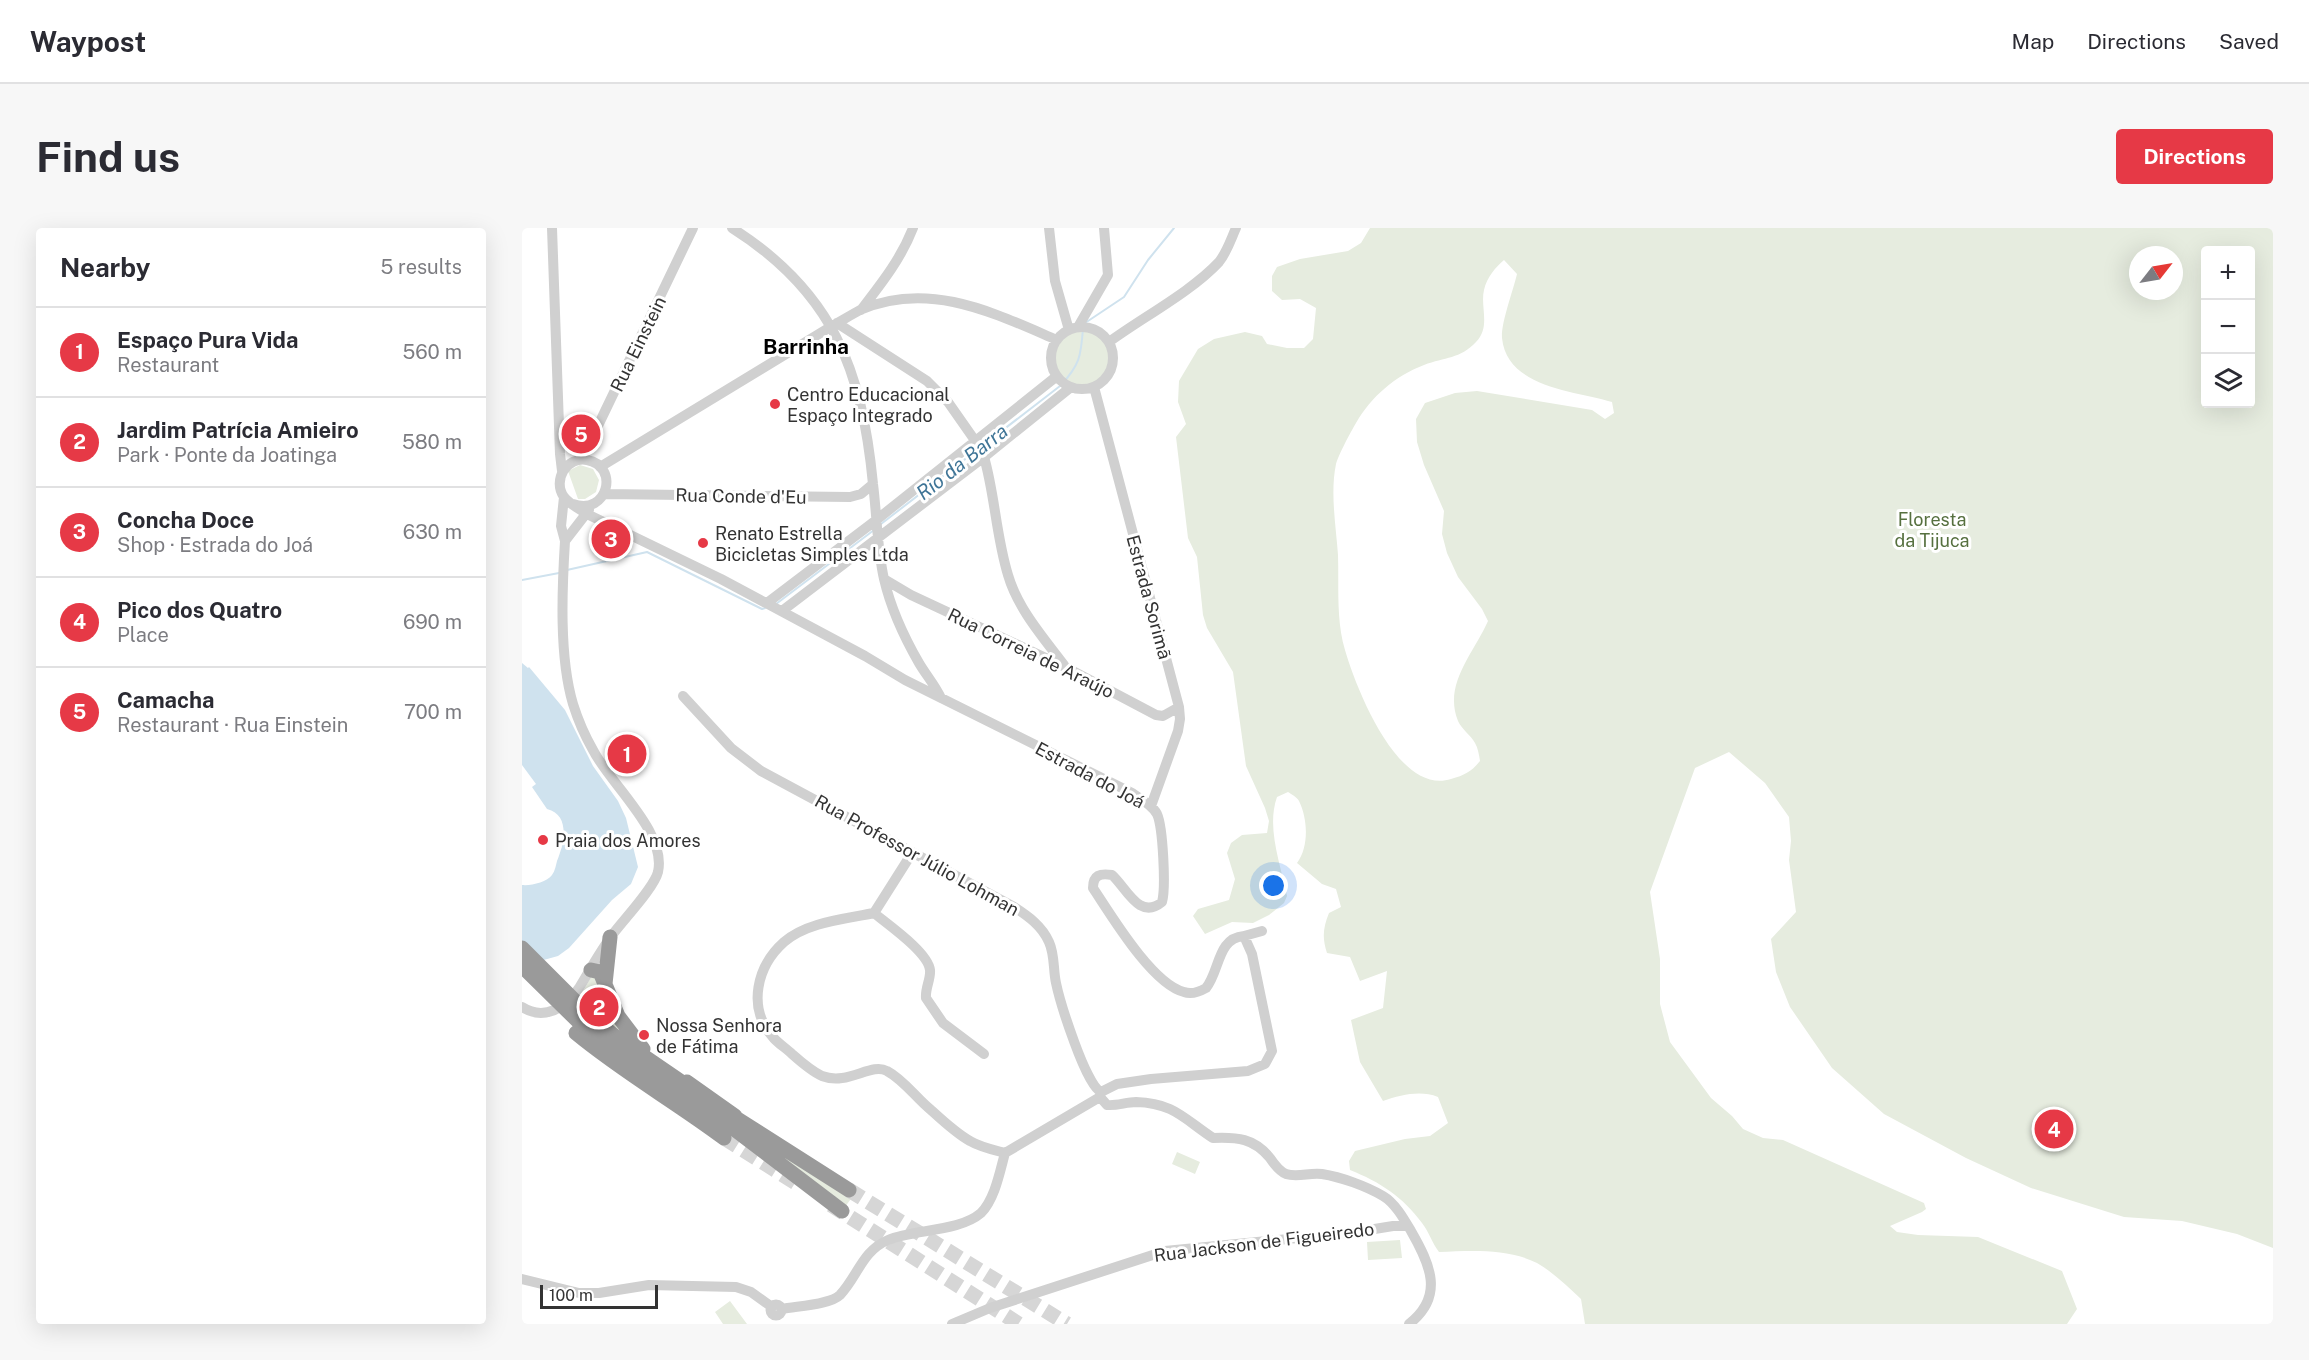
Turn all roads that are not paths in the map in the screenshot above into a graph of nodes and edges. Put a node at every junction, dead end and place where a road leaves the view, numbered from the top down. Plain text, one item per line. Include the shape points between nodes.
1 (552, 228) edge
2 (693, 228) edge
3 (732, 228) edge
4 (913, 228) edge
5 (1049, 228) edge
6 (1104, 228) edge
7 (1236, 228) edge
8 (861, 310) junction
9 (835, 325) junction
10 (1078, 328) junction
11 (1057, 340) junction
12 (1109, 342) junction
13 (1058, 377) junction
14 (1070, 386) junction
15 (1094, 387) junction
16 (976, 442) junction
17 (984, 457) junction
18 (582, 459) junction
19 (600, 467) junction
20 (562, 471) junction
21 (873, 484) junction
22 (604, 494) junction
23 (569, 501) junction
24 (594, 504) junction
25 (587, 514) junction
26 (561, 526) junction
27 (574, 529) junction
28 (876, 529) junction
29 (565, 541) junction
30 (884, 579) junction
31 (775, 607) junction
32 (1040, 632) junction
33 (1023, 648) junction
34 (920, 665) junction
35 (1067, 668) junction
36 (905, 680) junction
37 (682, 696) dead end
38 (941, 698) junction
39 (1179, 707) junction
40 (1151, 806) junction
41 (912, 853) junction
42 (874, 913) junction
43 (1262, 931) dead end
44 (1244, 936) junction
45 (610, 937) junction
46 (522, 948) edge
47 (522, 966) edge
48 (591, 970) junction
49 (522, 980) edge
50 (605, 984) junction
51 (522, 1006) edge
52 (583, 1025) junction
53 (984, 1054) dead end
54 (1100, 1095) junction
55 (742, 1122) junction
56 (724, 1138) tunnel mouth
57 (1005, 1153) junction
58 (849, 1190) tunnel mouth
59 (842, 1211) tunnel mouth
60 (1408, 1226) junction
61 (522, 1279) edge
62 (774, 1314) edge
63 (952, 1324) edge
64 (1409, 1324) edge

1 - 20 street
2 - 18 street, Rua Einstein
3 - 9 street via 785,268
4 - 8 street via 888,275
5 - 10 street via 1055,281
6 - 10 street via 1108,274
7 - 12 street via 1220,261
8 - 9 street
8 - 11 street via 911,298 966,304
9 - 16 street via 927,381 948,402
9 - 19 street
9 - 21 street via 863,411
10 - 11 street
10 - 12 street via 1103,335
11 - 13 street via 1051,362
12 - 15 street via 1113,363 1103,381
13 - 14 street
13 - 16 street
14 - 15 street
14 - 17 street
15 - 39 street, Estrada Sorimã
16 - 28 street
17 - 28 street
17 - 32 street via 1008,576 1022,607
18 - 19 street
18 - 20 street via 571,462
19 - 22 street via 606,479
20 - 23 street via 559,483
21 - 22 street, Rua Conde d'Eu via 861,495 850,497
21 - 28 street
22 - 24 street
23 - 24 street via 584,507
23 - 25 street, Estrada do Joá
23 - 26 street
24 - 25 street
25 - 27 street
25 - 31 street, Estrada do Joá
26 - 27 street
26 - 29 street
27 - 29 street
28 - 30 street
28 - 31 street
28 - 31 street
29 - 45 street via 566,667 573,705 593,750 649,831 658,852 656,878
30 - 33 street, Rua Correia de Araújo
30 - 34 street via 897,621
31 - 36 street, Estrada do Joá
32 - 33 street via 1034,642
32 - 35 street
33 - 35 street, Rua Correia de Araújo
34 - 36 street via 916,678
34 - 38 street
35 - 39 street, Rua Correia de Araújo via 1156,715 1163,716
36 - 38 street, Estrada do Joá
37 - 41 street, Rua Professor Júlio Lohman via 730,748 761,771
38 - 40 street, Estrada do Joá
39 - 40 street, Estrada Sorimã via 1178,731
40 - 44 street, Estrada do Joá via 1159,826 1162,902 1149,908 1140,906 1112,875 1100,874 1093,881 1093,888 1125,936 1164,980 1188,993 1206,988 1224,948 1230,940
41 - 42 street
41 - 54 street, Rua Professor Júlio Lohman via 1014,907 1041,929 1050,943 1055,982 1087,1075
42 - 53 street via 928,964 926,998 943,1023
42 - 57 street via 805,929 785,941 768,959 759,979 764,1025 772,1037 821,1075 836,1079 884,1069 971,1142
43 - 44 street
44 - 54 street via 1252,954 1272,1046 1268,1060 1248,1071 1117,1084
45 - 48 street
45 - 50 highway
46 - 52 highway, bridge
47 - 52 highway, bridge
48 - 50 highway via 600,972
48 - 51 street via 575,994 549,1013 537,1013
49 - 52 highway
50 - 55 highway via 618,1016 641,1047
52 - 55 highway via 633,1050
52 - 56 highway via 614,1063
52 - 59 highway via 628,1060 733,1128
54 - 57 street
54 - 60 street via 1107,1105 1134,1102 1161,1106 1188,1118 1213,1138 1253,1142 1284,1173 1322,1173 1358,1185 1383,1196
55 - 58 highway
57 - 62 street via 988,1203 975,1216 887,1241 868,1253 840,1295
60 - 63 street, Rua Jackson de Figueiredo via 1165,1251
60 - 64 street via 1426,1257 1431,1281 1426,1307
61 - 62 street via 579,1293 649,1286 736,1287 751,1292

